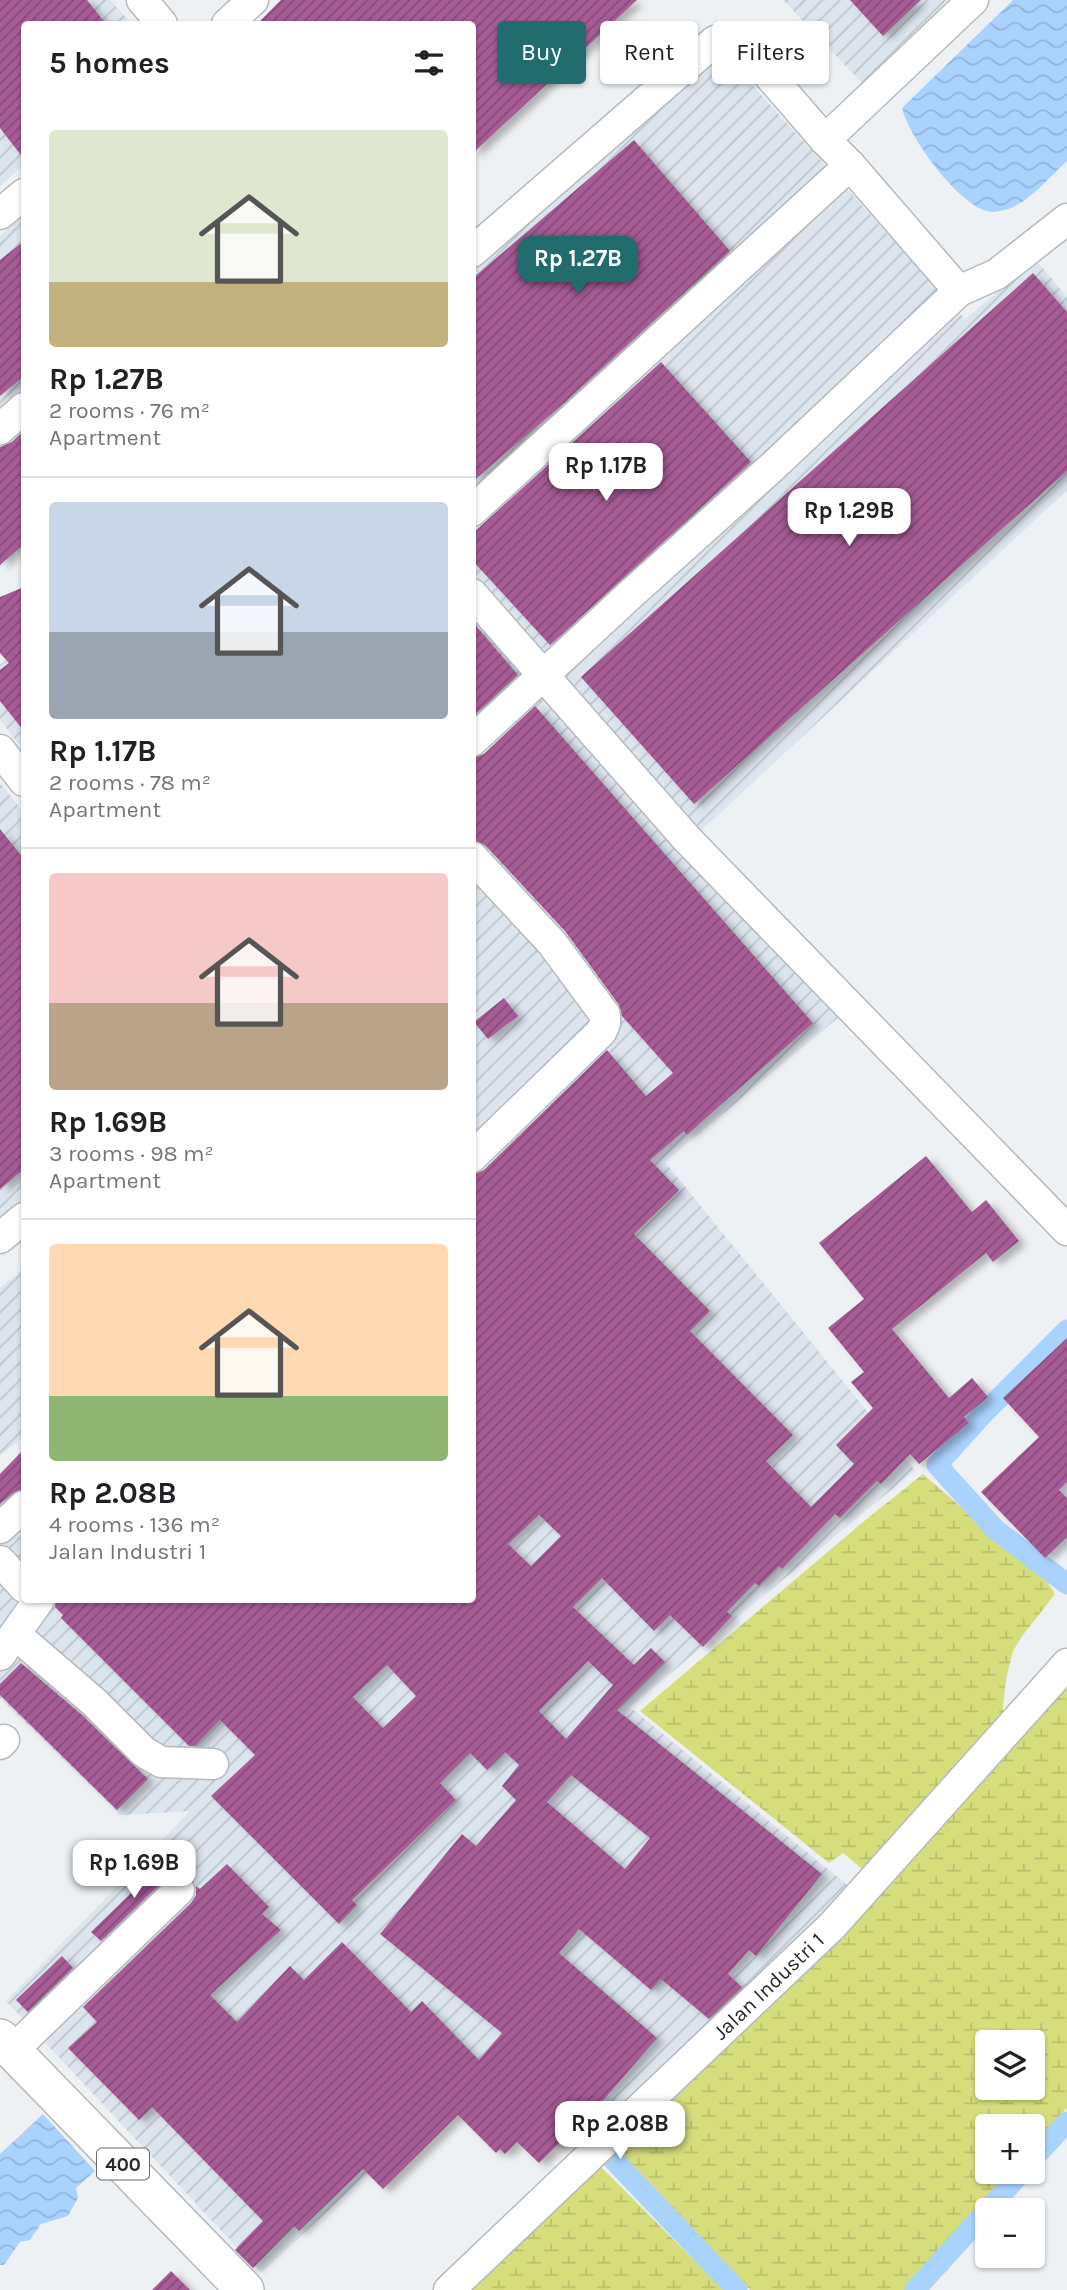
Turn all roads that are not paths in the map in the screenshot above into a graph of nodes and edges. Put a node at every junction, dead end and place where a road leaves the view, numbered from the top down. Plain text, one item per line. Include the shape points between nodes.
1 (142, 0) edge
2 (253, 0) edge
3 (973, 0) edge
4 (160, 21) edge
5 (229, 21) edge
6 (825, 140) junction
7 (850, 165) junction
8 (21, 196) edge
9 (0, 214) edge
10 (1067, 219) edge
11 (476, 249) edge
12 (959, 290) junction
13 (21, 411) edge
14 (0, 429) edge
15 (476, 507) edge
16 (476, 598) edge
17 (544, 674) junction
18 (476, 737) edge
19 (0, 751) edge
20 (21, 777) edge
21 (476, 861) edge
22 (476, 1153) edge
23 (21, 1220) edge
24 (1067, 1230) edge
25 (0, 1238) edge
26 (21, 1509) edge
27 (0, 1528) edge
28 (0, 1561) edge
29 (21, 1583) edge
30 (31, 1603) edge
31 (7, 1644) edge
32 (1067, 1664) edge
33 (213, 1763) dead end
34 (179, 1890) dead end
35 (6, 2045) edge
36 (245, 2290) edge
37 (449, 2290) edge

1 - 4 street
2 - 5 street
3 - 6 street
6 - 7 street
6 - 11 street via 742,44 726,37 715,41
7 - 12 street
7 - 15 street
8 - 9 street
10 - 12 street via 997,274
12 - 17 street
13 - 14 street
16 - 17 street
17 - 18 street
17 - 24 street via 687,839
19 - 20 street
21 - 22 street via 552,943 606,1015 601,1032
23 - 25 street
26 - 27 street
28 - 29 street
30 - 31 street
31 - 33 street via 94,1702 144,1752 161,1762
32 - 37 street, Jalan Industri 1 via 832,1926
34 - 35 street
35 - 36 main road, 400

